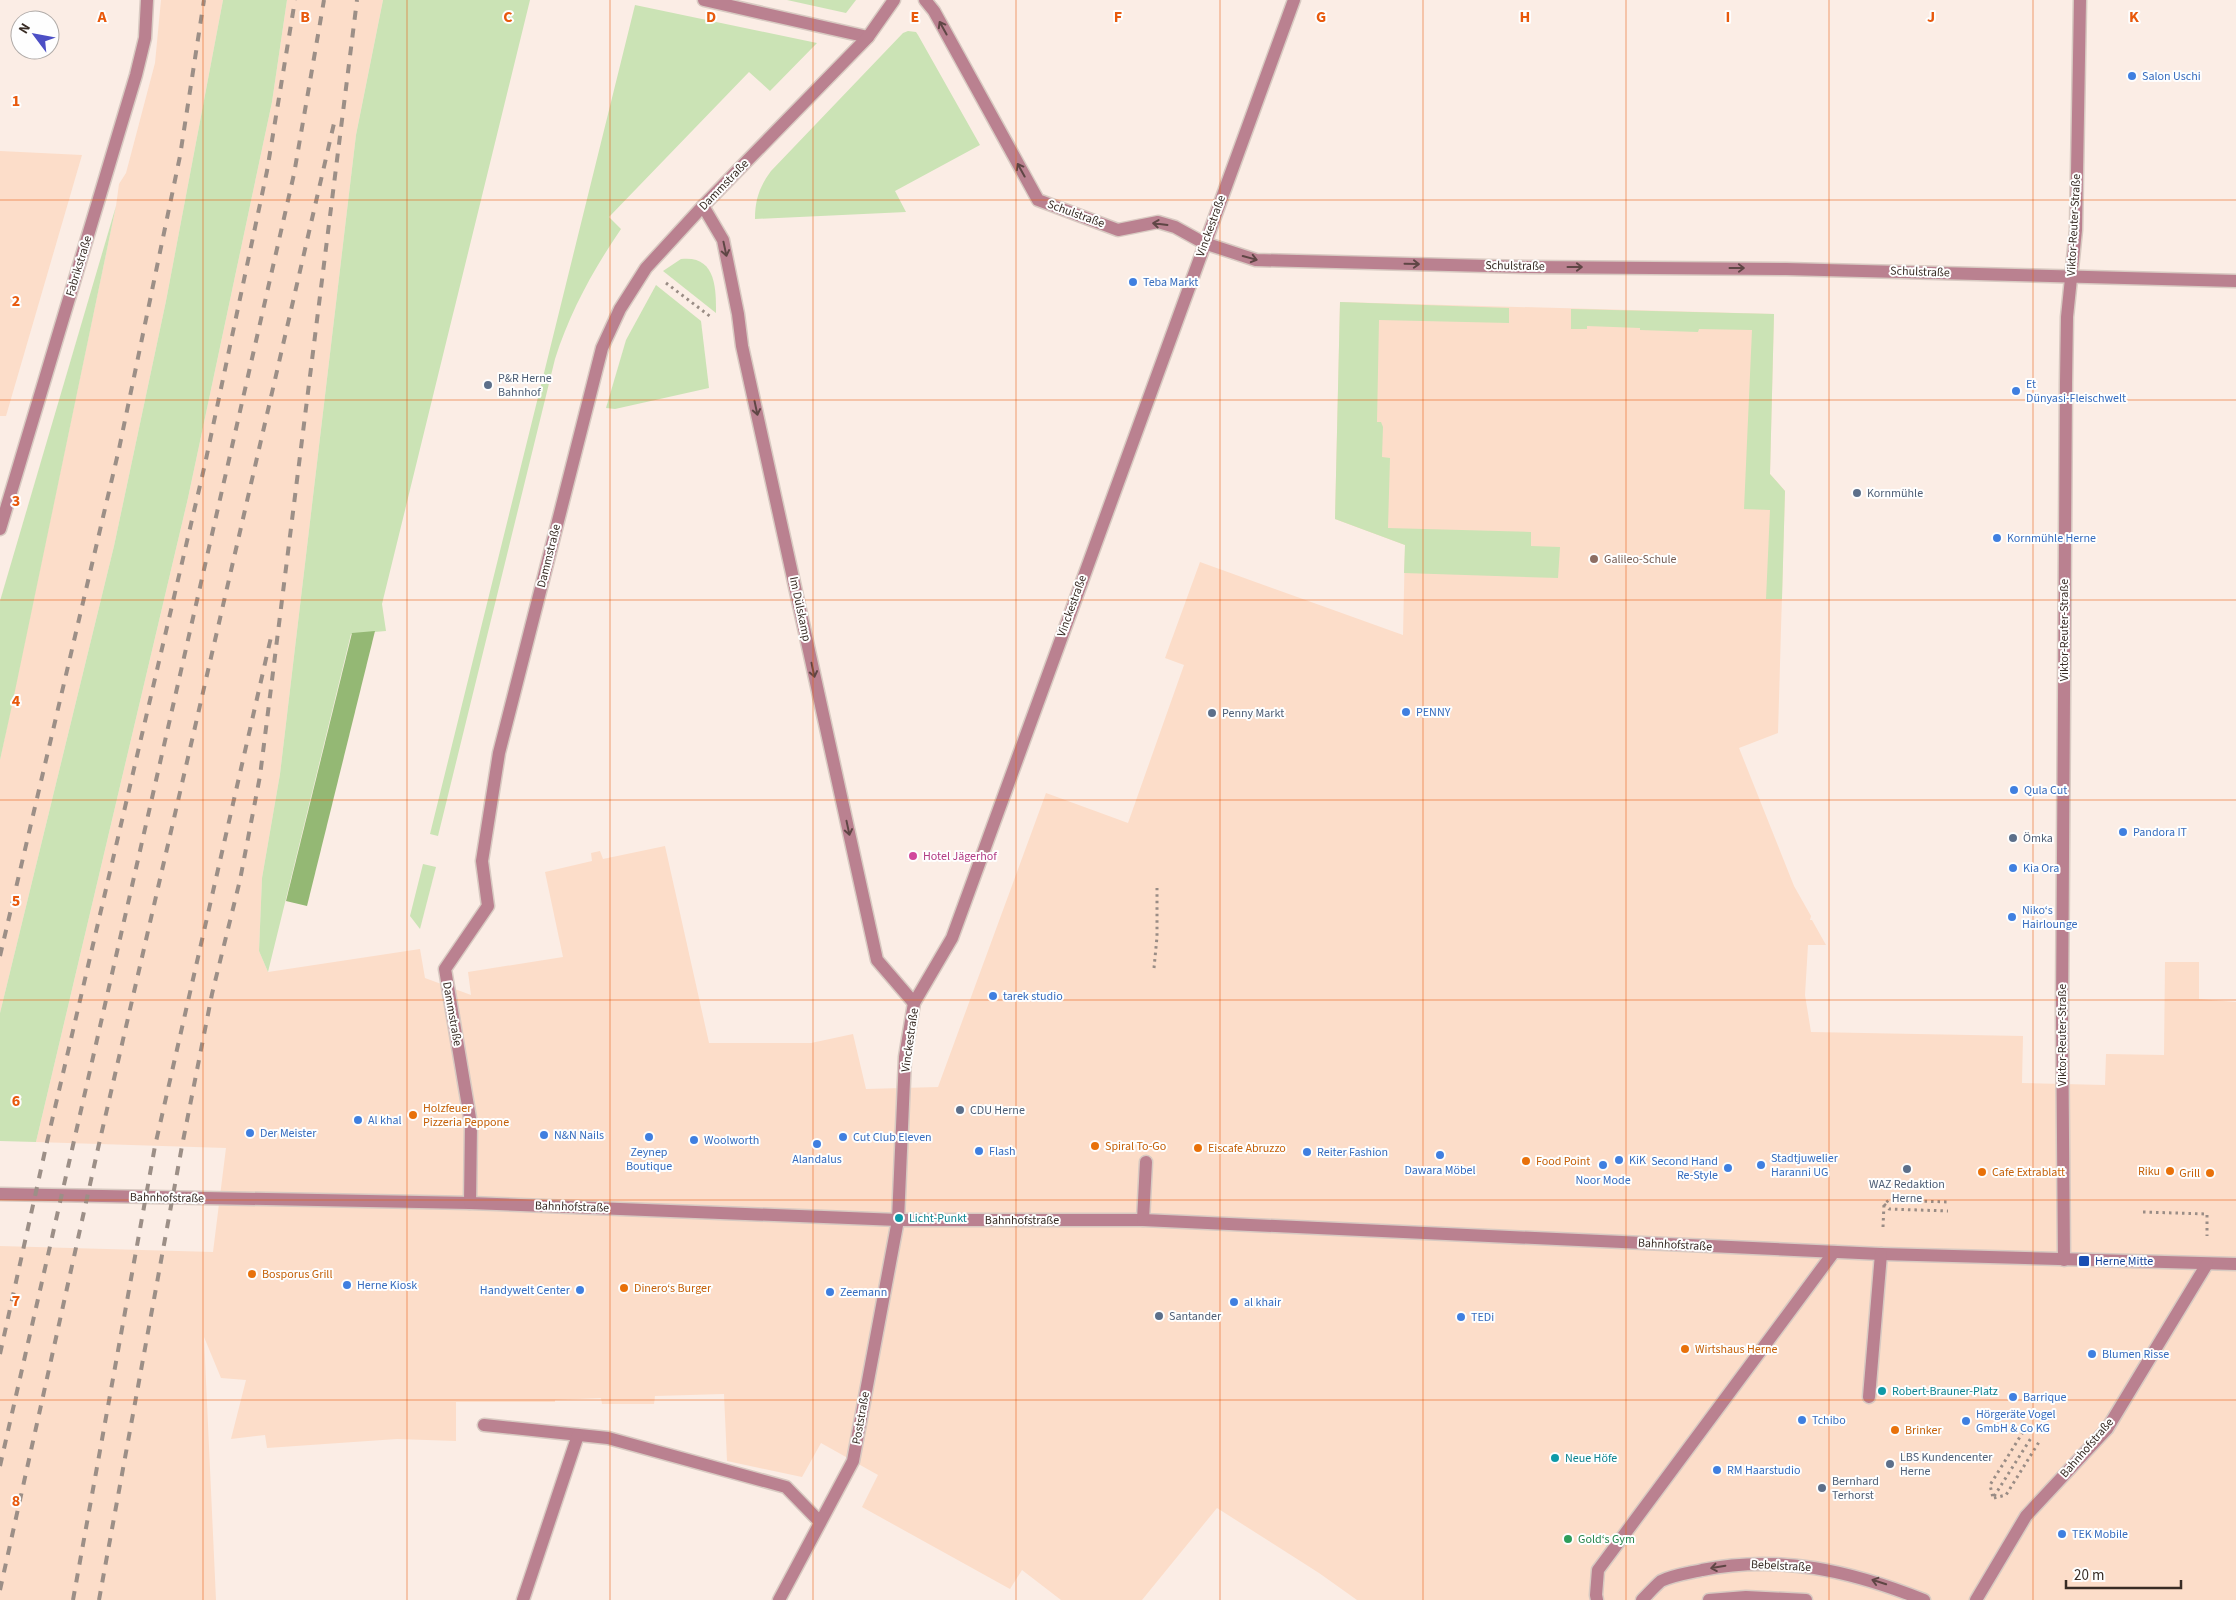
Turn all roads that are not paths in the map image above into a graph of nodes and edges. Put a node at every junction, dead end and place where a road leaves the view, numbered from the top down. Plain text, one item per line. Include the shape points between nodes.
1 (147, 0) edge
2 (704, 0) edge
3 (894, 0) edge
4 (924, 0) edge
5 (1294, 0) edge
6 (2080, 0) edge
7 (868, 37) junction
8 (703, 206) junction
9 (1204, 244) junction
10 (2071, 277) junction
11 (2236, 281) edge
12 (0, 529) edge
13 (914, 1003) junction
14 (1146, 1162) dead end
15 (0, 1194) edge
16 (470, 1204) junction
17 (898, 1220) junction
18 (1144, 1220) junction
19 (1834, 1252) junction
20 (1881, 1254) junction
21 (2064, 1260) junction
22 (2207, 1264) junction
23 (2236, 1264) edge
24 (1869, 1397) dead end
25 (484, 1424) dead end
26 (578, 1435) junction
27 (820, 1522) junction
28 (523, 1600) edge
29 (779, 1600) edge
30 (1598, 1600) edge
31 (1642, 1600) edge
32 (1709, 1600) edge
33 (1806, 1600) edge
34 (1924, 1600) edge
35 (1976, 1600) edge

1 - 12 street, Fabrikstraße via 144,38 136,75
2 - 7 street
3 - 7 street, Dammstraße
9 -> 4 street, Schulstraße via 1158,222 1118,230 1038,200 934,11
5 - 9 street, Vinckestraße
6 - 10 street, Viktor-Reuter-Straße via 2076,230
7 - 8 street, Dammstraße
8 -> 13 street, Im Dülskamp via 723,240 742,346 877,960
8 - 16 street, Dammstraße via 646,268 620,309 602,348 499,753 482,861 488,906 445,970 471,1124
9 -> 10 street, Schulstraße via 1256,260
9 - 13 street, Vinckestraße via 952,938
10 - 11 street, Schulstraße
10 - 21 street, Viktor-Reuter-Straße via 2066,382
13 - 17 street, Vinckestraße via 905,1057
14 - 18 street
15 - 16 street, Bahnhofstraße
16 - 17 street, Bahnhofstraße
17 - 18 street, Bahnhofstraße
17 - 27 street, Poststraße via 853,1461
18 - 19 street, Bahnhofstraße
19 - 20 street, Bahnhofstraße
19 - 30 street via 1598,1570
20 - 21 street, Bahnhofstraße
20 - 24 street
21 - 22 street, Bahnhofstraße
22 - 23 street, Bahnhofstraße
22 - 35 street, Bahnhofstraße via 2108,1429 2026,1516
25 - 26 street
26 - 27 street via 608,1438 786,1487
26 - 28 street
27 - 29 street, Poststraße
34 -> 31 street, Bebelstraße via 1854,1575 1819,1568 1749,1564 1724,1566 1661,1581
32 - 33 street via 1746,1597

